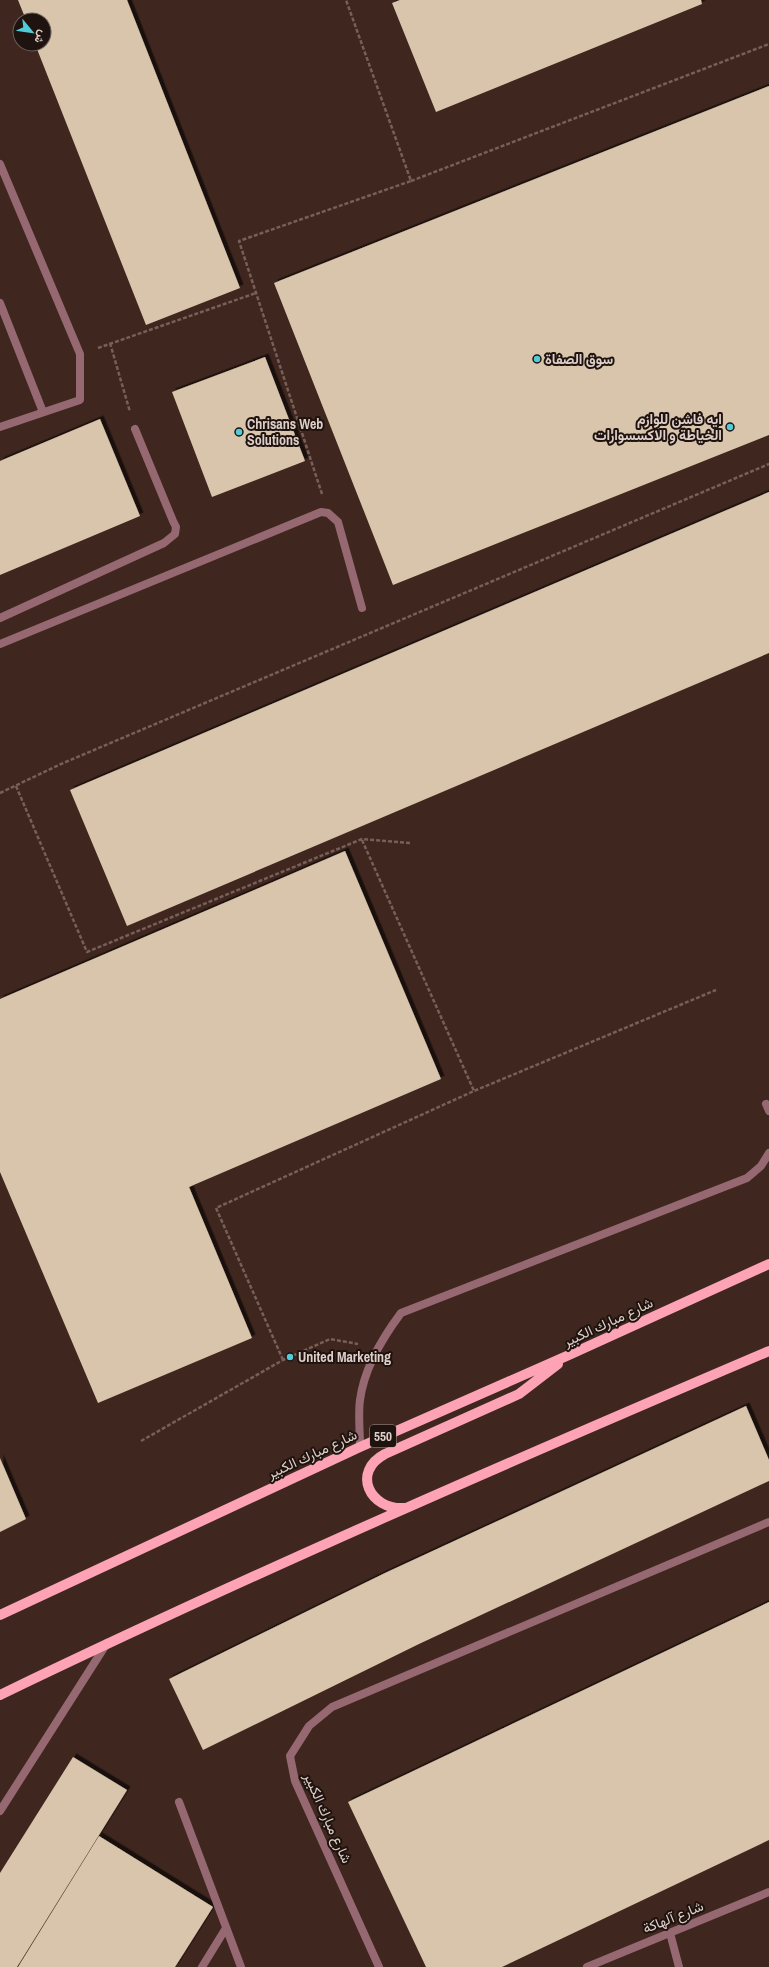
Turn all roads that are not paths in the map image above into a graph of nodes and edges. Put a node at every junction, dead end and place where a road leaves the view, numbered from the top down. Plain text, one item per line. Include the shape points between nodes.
1 (0, 164) edge
2 (0, 303) edge
3 (42, 412) junction
4 (0, 427) edge
5 (135, 429) road end
6 (362, 608) dead end
7 (0, 618) edge
8 (0, 644) edge
9 (769, 1153) edge
10 (769, 1264) edge
11 (769, 1351) edge
12 (569, 1355) junction
13 (360, 1446) junction
14 (406, 1508) junction
15 (769, 1522) edge
16 (0, 1616) edge
17 (108, 1643) junction
18 (0, 1695) edge
19 (179, 1802) dead end
20 (0, 1810) edge
21 (769, 1892) edge
22 (226, 1928) junction
23 (670, 1932) junction
24 (202, 1967) edge
25 (241, 1967) edge
26 (380, 1967) edge
27 (587, 1967) edge
28 (678, 1967) edge

1 - 3 street via 80,354 80,400
2 - 3 street
3 - 4 street
5 - 7 street via 174,521 175,534 164,543
6 - 8 street via 338,522 328,513 321,512
9 - 13 street via 761,1166 747,1178 401,1313 386,1334 370,1365 360,1399
10 - 12 main road, شارع مبارك الكبير / 550
11 - 14 main road
12 - 13 main road, شارع مبارك الكبير / 550
12 - 14 main road via 519,1394 375,1460 369,1469 367,1480 371,1493 385,1505
13 - 16 main road, شارع مبارك الكبير / 550
14 - 17 main road
15 - 26 street, شارع مبارك الكبير via 332,1707 309,1726 290,1756 295,1781
17 - 18 main road
17 - 20 street
19 - 22 street
21 - 23 street, شارع آلهاكة
22 - 24 street
22 - 25 street
23 - 27 street, شارع آلهاكة
23 - 28 street

